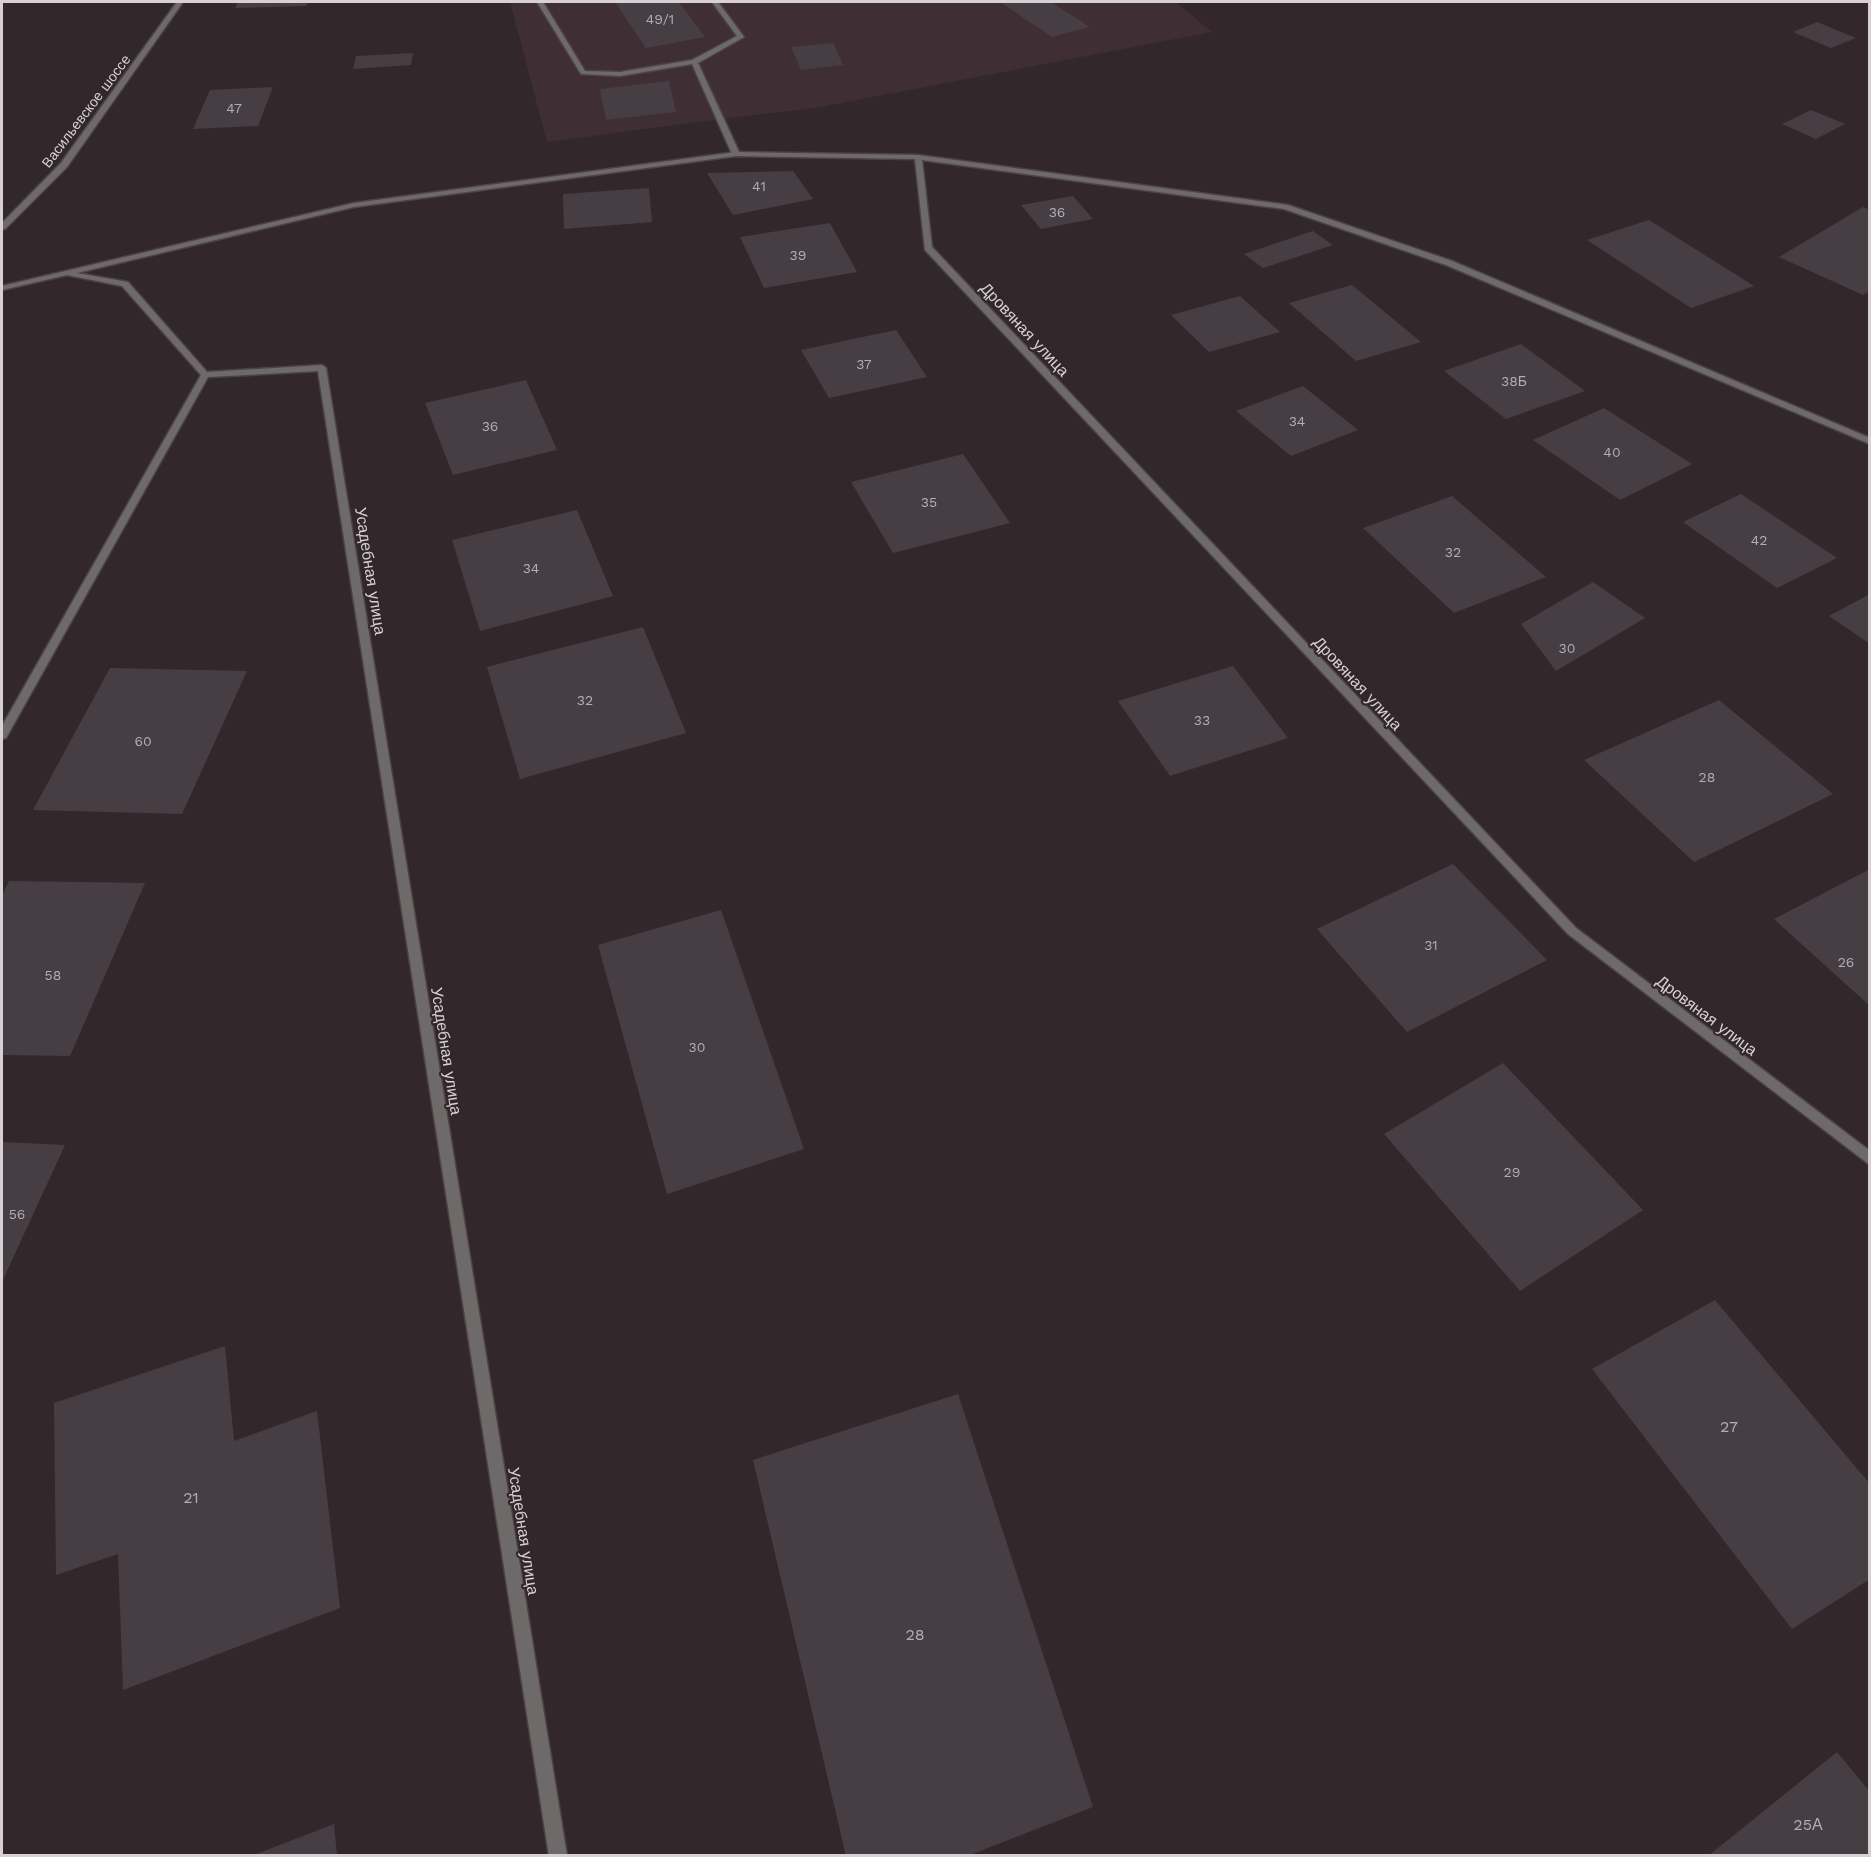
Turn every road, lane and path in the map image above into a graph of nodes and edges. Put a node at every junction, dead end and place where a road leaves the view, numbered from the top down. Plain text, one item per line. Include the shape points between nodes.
1 (180, 2) edge
2 (540, 2) edge
3 (716, 2) edge
4 (694, 62) junction
5 (736, 154) junction
6 (918, 157) junction
7 (2, 227) edge
8 (64, 273) junction
9 (2, 288) edge
10 (205, 375) junction
11 (1869, 441) edge
12 (2, 735) edge
13 (1869, 1159) edge
14 (558, 1856) edge

1 - 7 street, Васильевское шоссе via 64,165
2 - 4 street via 583,73 620,74
3 - 4 street via 741,37
4 - 5 street
5 - 6 street
5 - 8 street via 354,205
6 - 11 street via 1285,207 1449,262
6 - 13 street, Дровяная улица via 928,248 1572,931
8 - 9 street
8 - 10 street via 125,284
10 - 12 street
10 - 14 street, Усадебная улица via 322,368

